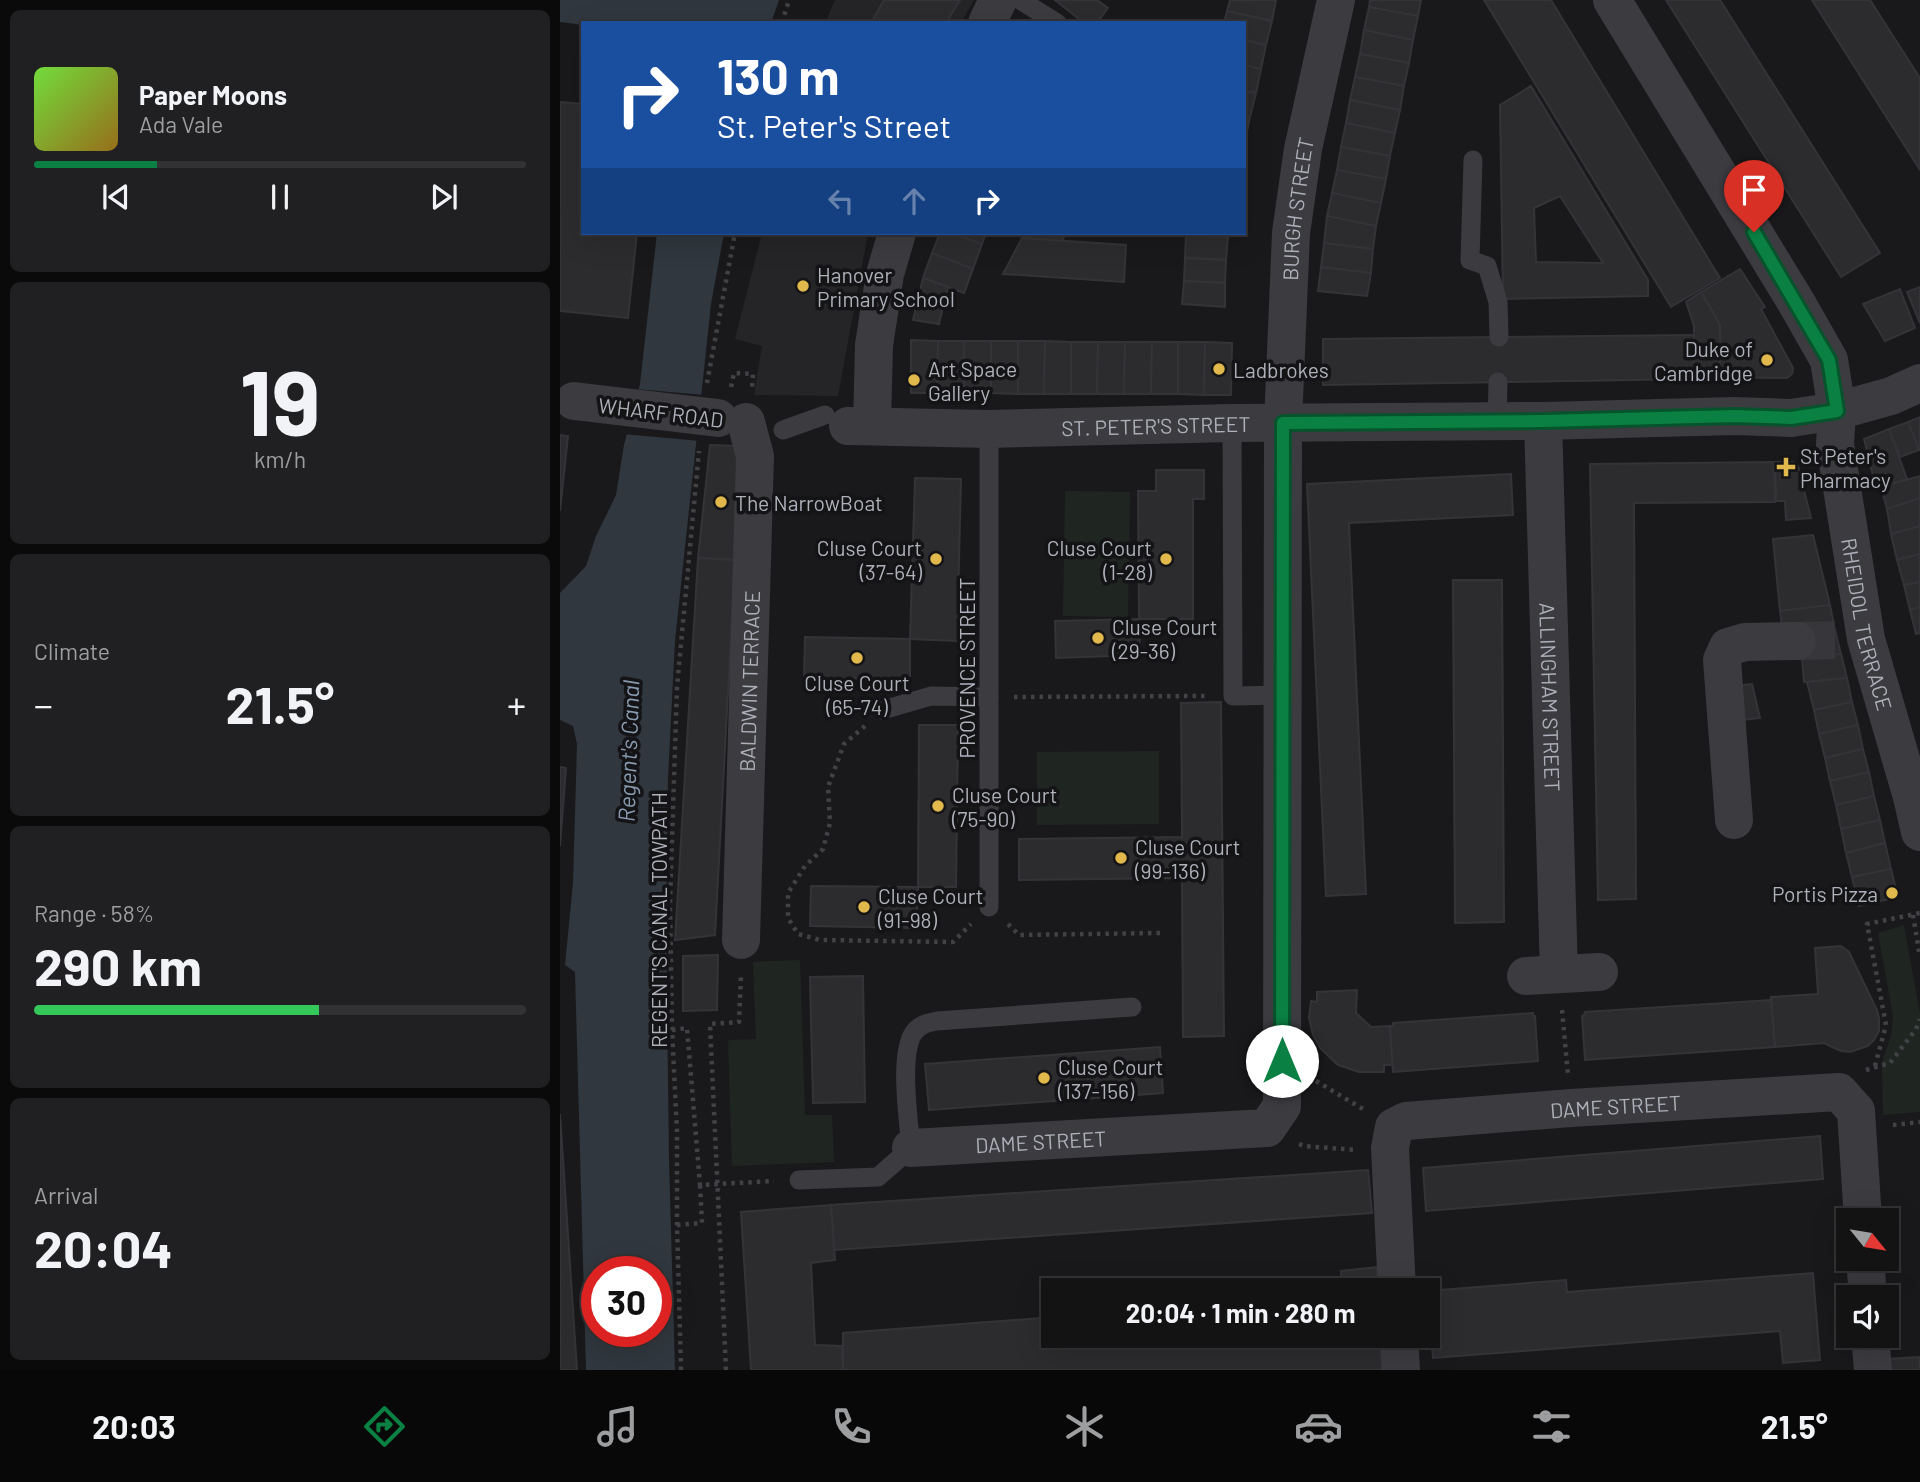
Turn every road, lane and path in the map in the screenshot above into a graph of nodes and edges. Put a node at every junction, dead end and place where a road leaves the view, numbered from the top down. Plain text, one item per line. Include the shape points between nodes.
1 (789, 0) edge
2 (998, 0) edge
3 (1020, 0) edge
4 (1336, 0) edge
5 (1612, 0) edge
6 (783, 21) edge
7 (988, 21) edge
8 (1054, 21) edge
9 (1473, 160) dead end
10 (735, 235) edge
11 (896, 235) edge
12 (1499, 337) dead end
13 (1498, 382) dead end
14 (1920, 383) edge
15 (567, 401) edge
16 (742, 410) junction
17 (1837, 411) junction
18 (1497, 421) junction
19 (1543, 421) junction
20 (848, 422) junction
21 (1232, 423) junction
22 (1283, 423) junction
23 (989, 429) junction
24 (696, 471) dead end
25 (1797, 641) tunnel mouth
26 (1284, 695) junction
27 (1233, 696) junction
28 (989, 697) junction
29 (883, 710) joint
30 (1917, 807) edge
31 (1734, 820) dead end
32 (989, 907) junction
33 (1920, 913) edge
34 (1913, 915) junction
35 (1160, 933) dead end
36 (741, 954) joint
37 (1920, 957) edge
38 (1599, 972) dead end
39 (1549, 986) junction
40 (1132, 1007) dead end
41 (1920, 1019) edge
42 (672, 1030) junction
43 (1297, 1070) junction
44 (1569, 1083) dead end
45 (1267, 1128) junction
46 (1392, 1140) junction
47 (911, 1147) junction
48 (799, 1180) joint
49 (718, 1183) junction
50 (700, 1185) junction
51 (1862, 1208) edge
52 (677, 1225) junction
53 (1397, 1278) edge
54 (1400, 1348) edge
55 (1871, 1348) edge
56 (681, 1370) edge
57 (726, 1370) edge
58 (1401, 1370) edge
59 (1873, 1370) edge

1 - 6 path
2 - 7 street
3 - 8 lane
4 - 22 street, BURGH STREET via 1303,149 1291,233
5 - 17 street, RHEIDOL TERRACE via 1829,360
9 - 12 lane via 1470,260 1487,266 1498,302
10 - 16 path
11 - 20 street via 874,345
13 - 18 lane
14 - 17 street, ST. PETER'S STREET
15 - 16 street, WHARF ROAD, bridge
16 - 16 path via 753,374 734,373
16 - 20 lane
16 - 36 street, BALDWIN TERRACE via 755,456
17 - 19 street, ST. PETER'S STREET via 1791,418
17 - 30 street, RHEIDOL TERRACE via 1835,443 1854,639
18 - 19 street, ST. PETER'S STREET
18 - 22 street, ST. PETER'S STREET
19 - 39 street, ALLINGHAM STREET
20 - 23 street, ST. PETER'S STREET
21 - 22 street, ST. PETER'S STREET
21 - 23 street, ST. PETER'S STREET
21 - 27 lane
22 - 26 street, BURGH STREET
23 - 28 lane, PROVENCE STREET
24 - 42 path, REGENT'S CANAL TOWPATH via 677,687 670,903
25 - 31 street via 1745,642 1728,647 1722,660
26 - 27 lane
26 - 43 street, BURGH STREET
27 - 28 path
28 - 29 lane via 931,696
28 - 32 lane, PROVENCE STREET
29 - 32 path via 844,744 828,787 830,823 823,849 805,866 788,893 788,918 797,934 820,940 953,942
32 - 35 path via 1019,935
33 - 34 path
34 - 37 path
34 - 41 path via 1867,924 1886,1026 1874,1067 1890,1063
36 - 49 path via 739,1022 710,1024
38 - 39 street
39 - 44 path
40 - 47 lane via 937,1021 916,1029 905,1058
42 - 50 path via 687,1028
42 - 52 path, REGENT'S CANAL TOWPATH
43 - 45 street
43 - 46 path
45 - 46 path via 1304,1146
45 - 47 street, DAME STREET
46 - 51 street, DAME STREET via 1406,1121 1839,1092 1856,1111
46 - 53 street
47 - 48 lane via 878,1177
48 - 49 path
49 - 50 path
49 - 57 path
50 - 52 path via 702,1223
52 - 56 path, REGENT'S CANAL TOWPATH
54 - 58 street
55 - 59 street

